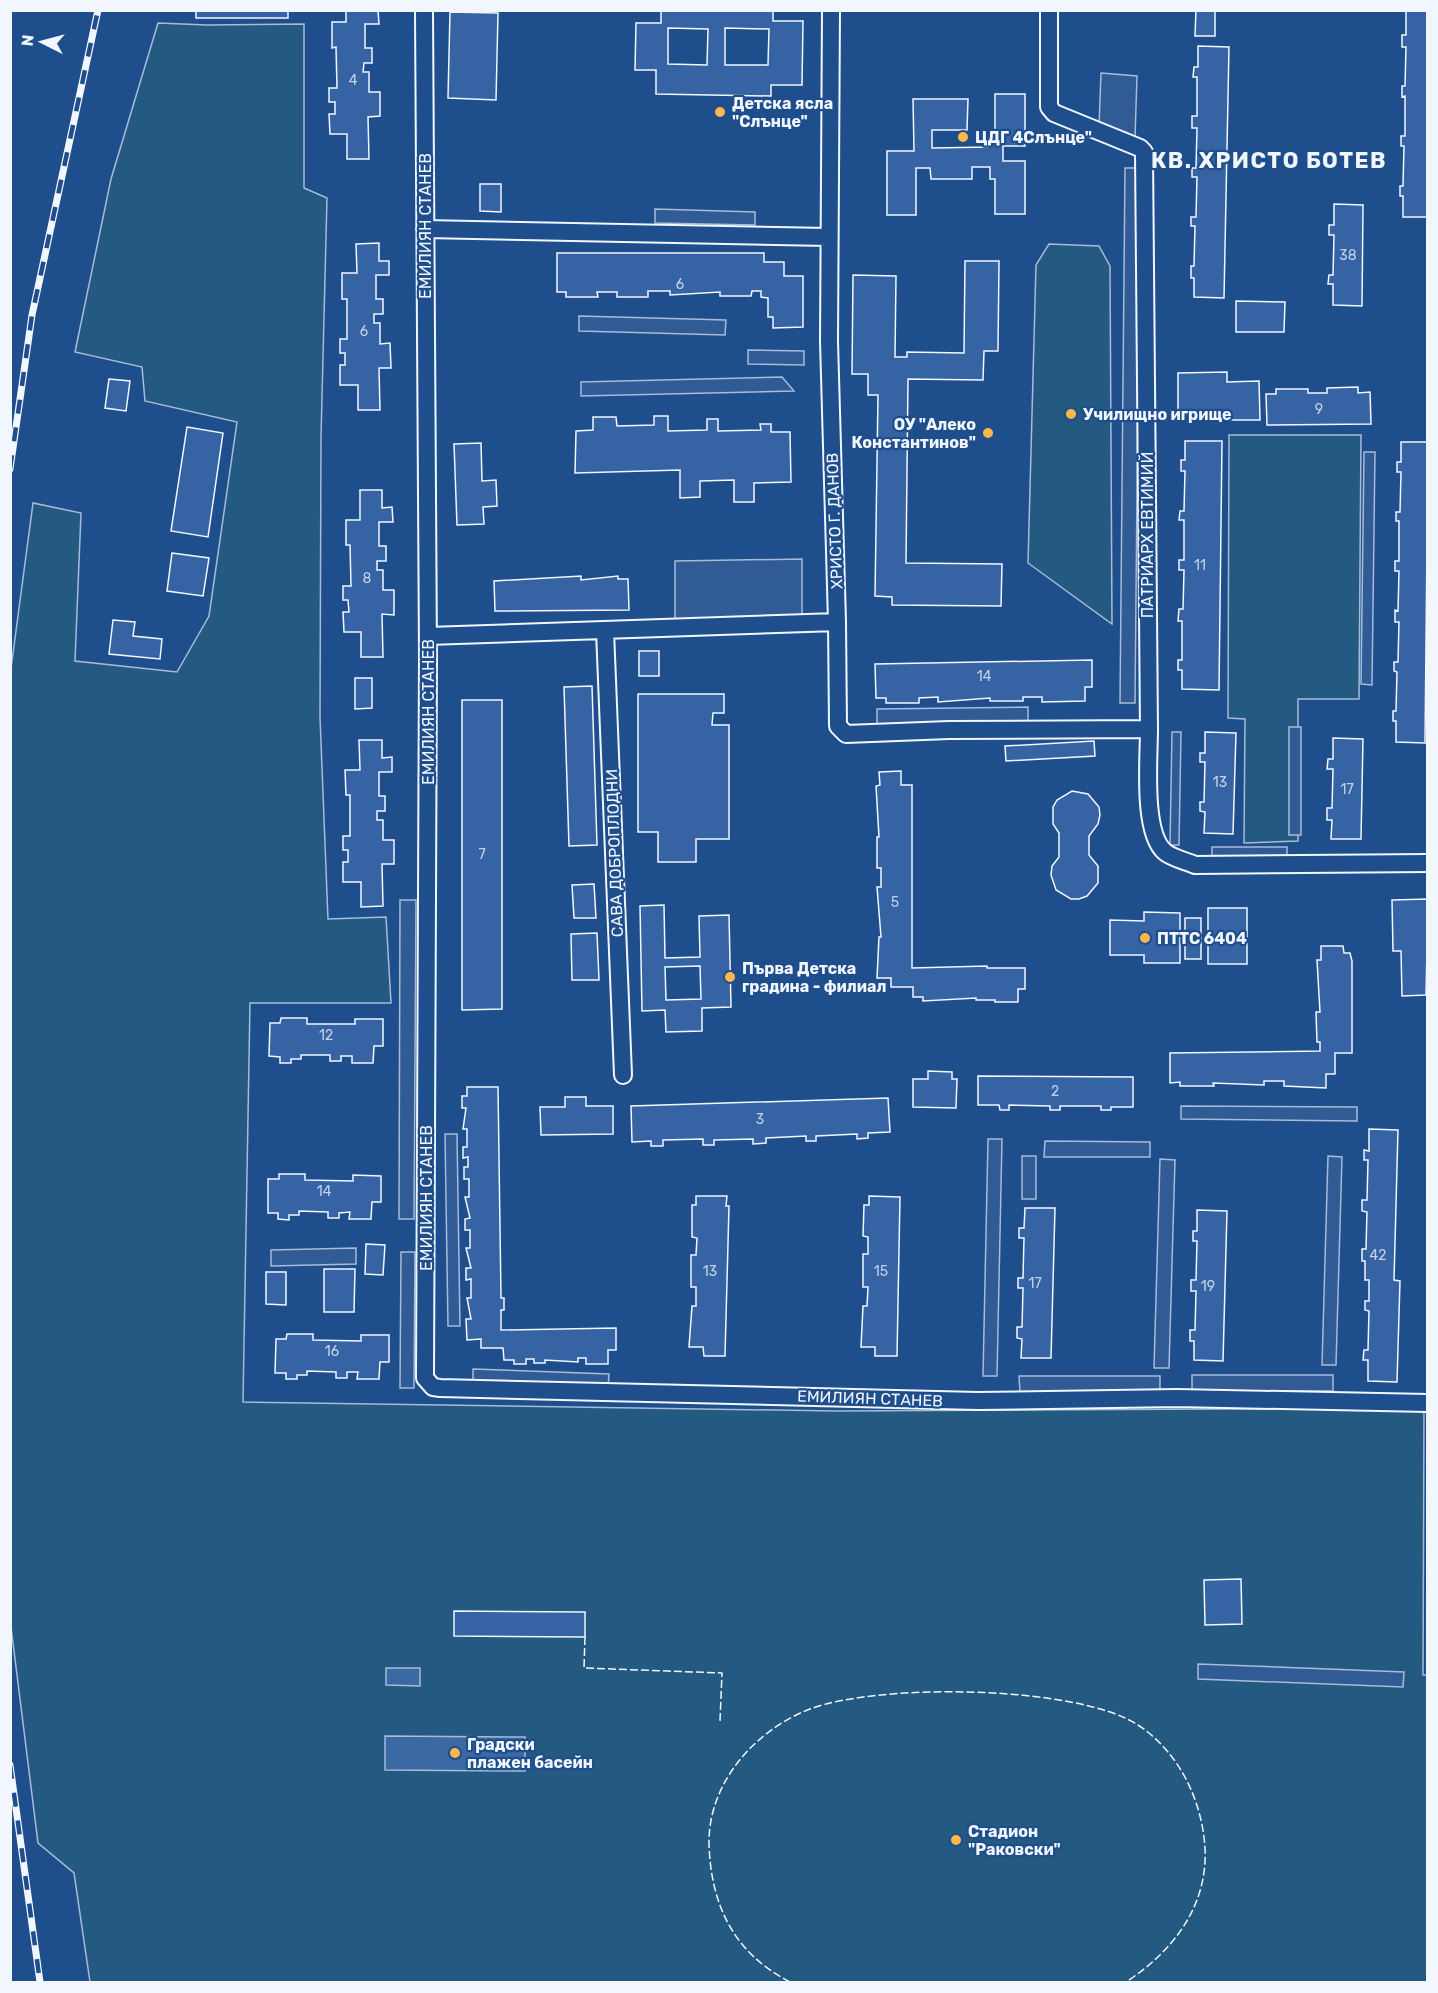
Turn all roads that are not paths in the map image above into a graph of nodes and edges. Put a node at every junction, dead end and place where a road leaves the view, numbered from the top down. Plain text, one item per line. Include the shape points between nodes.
1 (424, 10) edge
2 (831, 10) edge
3 (1049, 10) edge
4 (424, 229) junction
5 (829, 237) junction
6 (837, 622) junction
7 (605, 631) junction
8 (428, 636) junction
9 (1149, 729) junction
10 (1428, 863) edge
11 (623, 1075) dead end
12 (1428, 1403) edge

1 - 4 street, ЕМИЛИЯН СТАНЕВ
2 - 5 street, ХРИСТО Г. ДАНОВ
3 - 9 street, ПАТРИАРХ ЕВТИМИЙ via 1049,108 1144,152
4 - 5 street
4 - 8 street, ЕМИЛИЯН СТАНЕВ
5 - 6 street, ХРИСТО Г. ДАНОВ
6 - 7 street
6 - 9 street, ХРИСТО Г. ДАНОВ via 838,726 846,734
7 - 8 street
7 - 11 street, САВА ДОБРОПЛОДНИ
8 - 12 street, ЕМИЛИЯН СТАНЕВ via 425,1378 433,1387 978,1401 1177,1398
9 - 10 street, ПАТРИАРХ ЕВТИМИЙ via 1151,823 1165,852 1195,865

